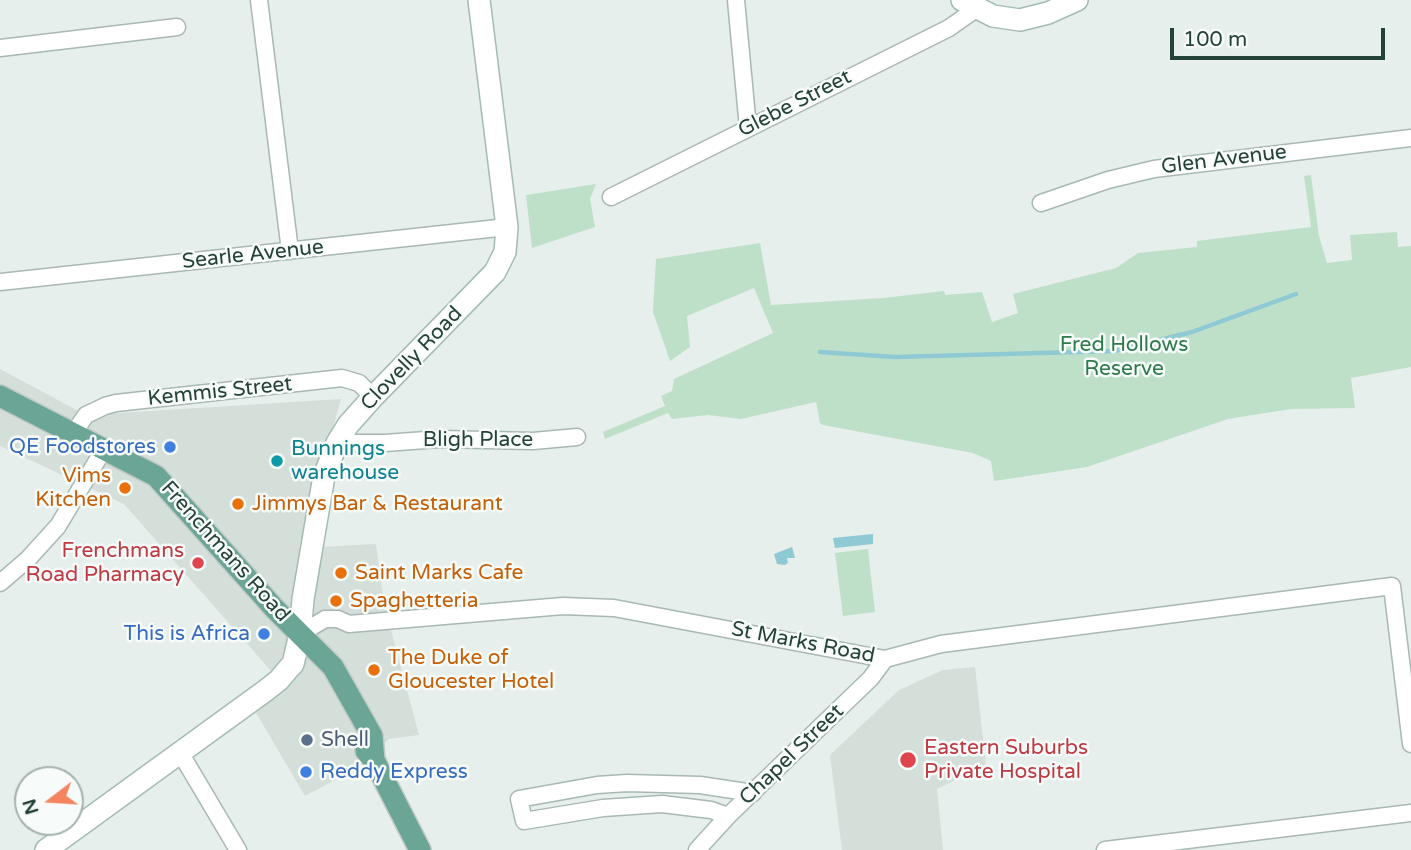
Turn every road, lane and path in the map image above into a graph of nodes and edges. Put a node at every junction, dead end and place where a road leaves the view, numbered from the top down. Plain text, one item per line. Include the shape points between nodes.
1 (259, 0) edge
2 (479, 0) edge
3 (736, 0) edge
4 (1077, 0) edge
5 (969, 4) edge
6 (177, 27) dead end
7 (0, 48) edge
8 (748, 128) junction
9 (1411, 138) edge
10 (611, 197) dead end
11 (1041, 204) dead end
12 (506, 228) junction
13 (290, 251) junction
14 (0, 282) edge
15 (0, 396) edge
16 (373, 397) junction
17 (73, 434) junction
18 (577, 437) dead end
19 (337, 443) junction
20 (104, 449) junction
21 (0, 583) edge
22 (300, 634) junction
23 (885, 659) junction
24 (1411, 744) edge
25 (180, 754) junction
26 (753, 793) junction
27 (1411, 813) edge
28 (728, 816) junction
29 (52, 848) edge
30 (238, 850) edge
31 (420, 850) edge
32 (697, 850) edge
33 (1105, 850) edge

1 - 13 street
2 - 12 street, Clovelly Road
3 - 8 street
4 - 5 street via 1020,20 993,16
5 - 8 street, Glebe Street via 949,28
6 - 7 street
8 - 10 street, Glebe Street
9 - 11 street, Glen Avenue via 1154,169
12 - 13 street, Searle Avenue
12 - 16 street, Clovelly Road via 505,252 495,272
13 - 14 street, Searle Avenue
15 - 17 main road, Frenchmans Road
16 - 17 street, Kemmis Street via 359,383 342,378 116,403 86,415
16 - 19 street, Clovelly Road
17 - 20 main road, Frenchmans Road
18 - 19 street, Bligh Place
19 - 22 street, Clovelly Road via 324,477
20 - 21 street via 58,526
20 - 22 main road, Frenchmans Road via 156,475
22 - 23 street, St Marks Road via 326,619 349,624 563,606 614,608
22 - 25 street, Clovelly Road via 293,664 279,680
22 - 31 main road, Frenchmans Road
23 - 24 street, St Marks Road via 954,643 1392,586
23 - 26 street, Chapel Street
25 - 29 street, Clovelly Road
25 - 30 street
26 - 28 street, Chapel Street
26 - 28 street via 700,785 627,783 519,799 524,821 662,804
27 - 33 street
28 - 32 street, Chapel Street

